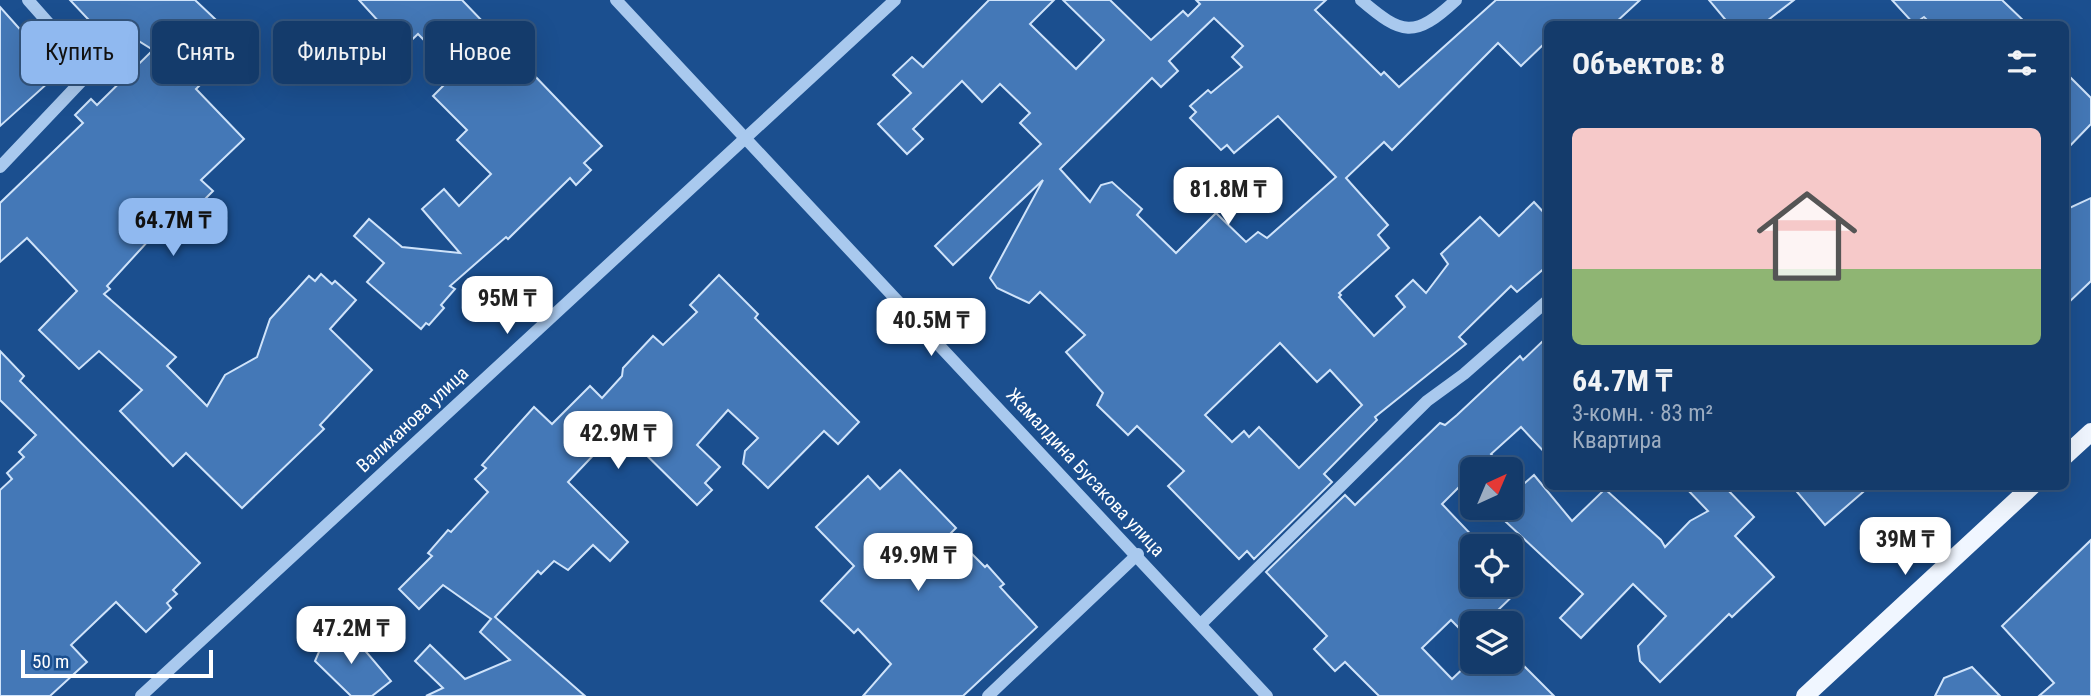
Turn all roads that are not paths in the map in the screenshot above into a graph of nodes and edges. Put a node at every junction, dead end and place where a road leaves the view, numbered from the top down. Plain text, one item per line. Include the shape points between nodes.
1 (28, 0) edge
2 (616, 0) edge
3 (895, 0) edge
4 (1361, 0) edge
5 (1456, 0) edge
6 (747, 137) junction
7 (0, 167) edge
8 (1544, 304) edge
9 (2091, 432) edge
10 (2069, 452) edge
11 (2028, 490) edge
12 (1138, 554) junction
13 (1201, 624) junction
14 (141, 696) edge
15 (988, 696) edge
16 (1267, 696) edge
17 (1805, 696) edge

1 - 7 street via 91,71
2 - 6 street, Жамалдина Бусакова улица
3 - 6 street, Валиханова улица
4 - 5 street via 1395,28 1414,28
6 - 12 street, Жамалдина Бусакова улица
6 - 14 street, Валиханова улица
8 - 13 street via 1427,401
9 - 10 main road
11 - 17 main road
12 - 13 street, Жамалдина Бусакова улица
12 - 15 street
13 - 16 street, Жамалдина Бусакова улица

